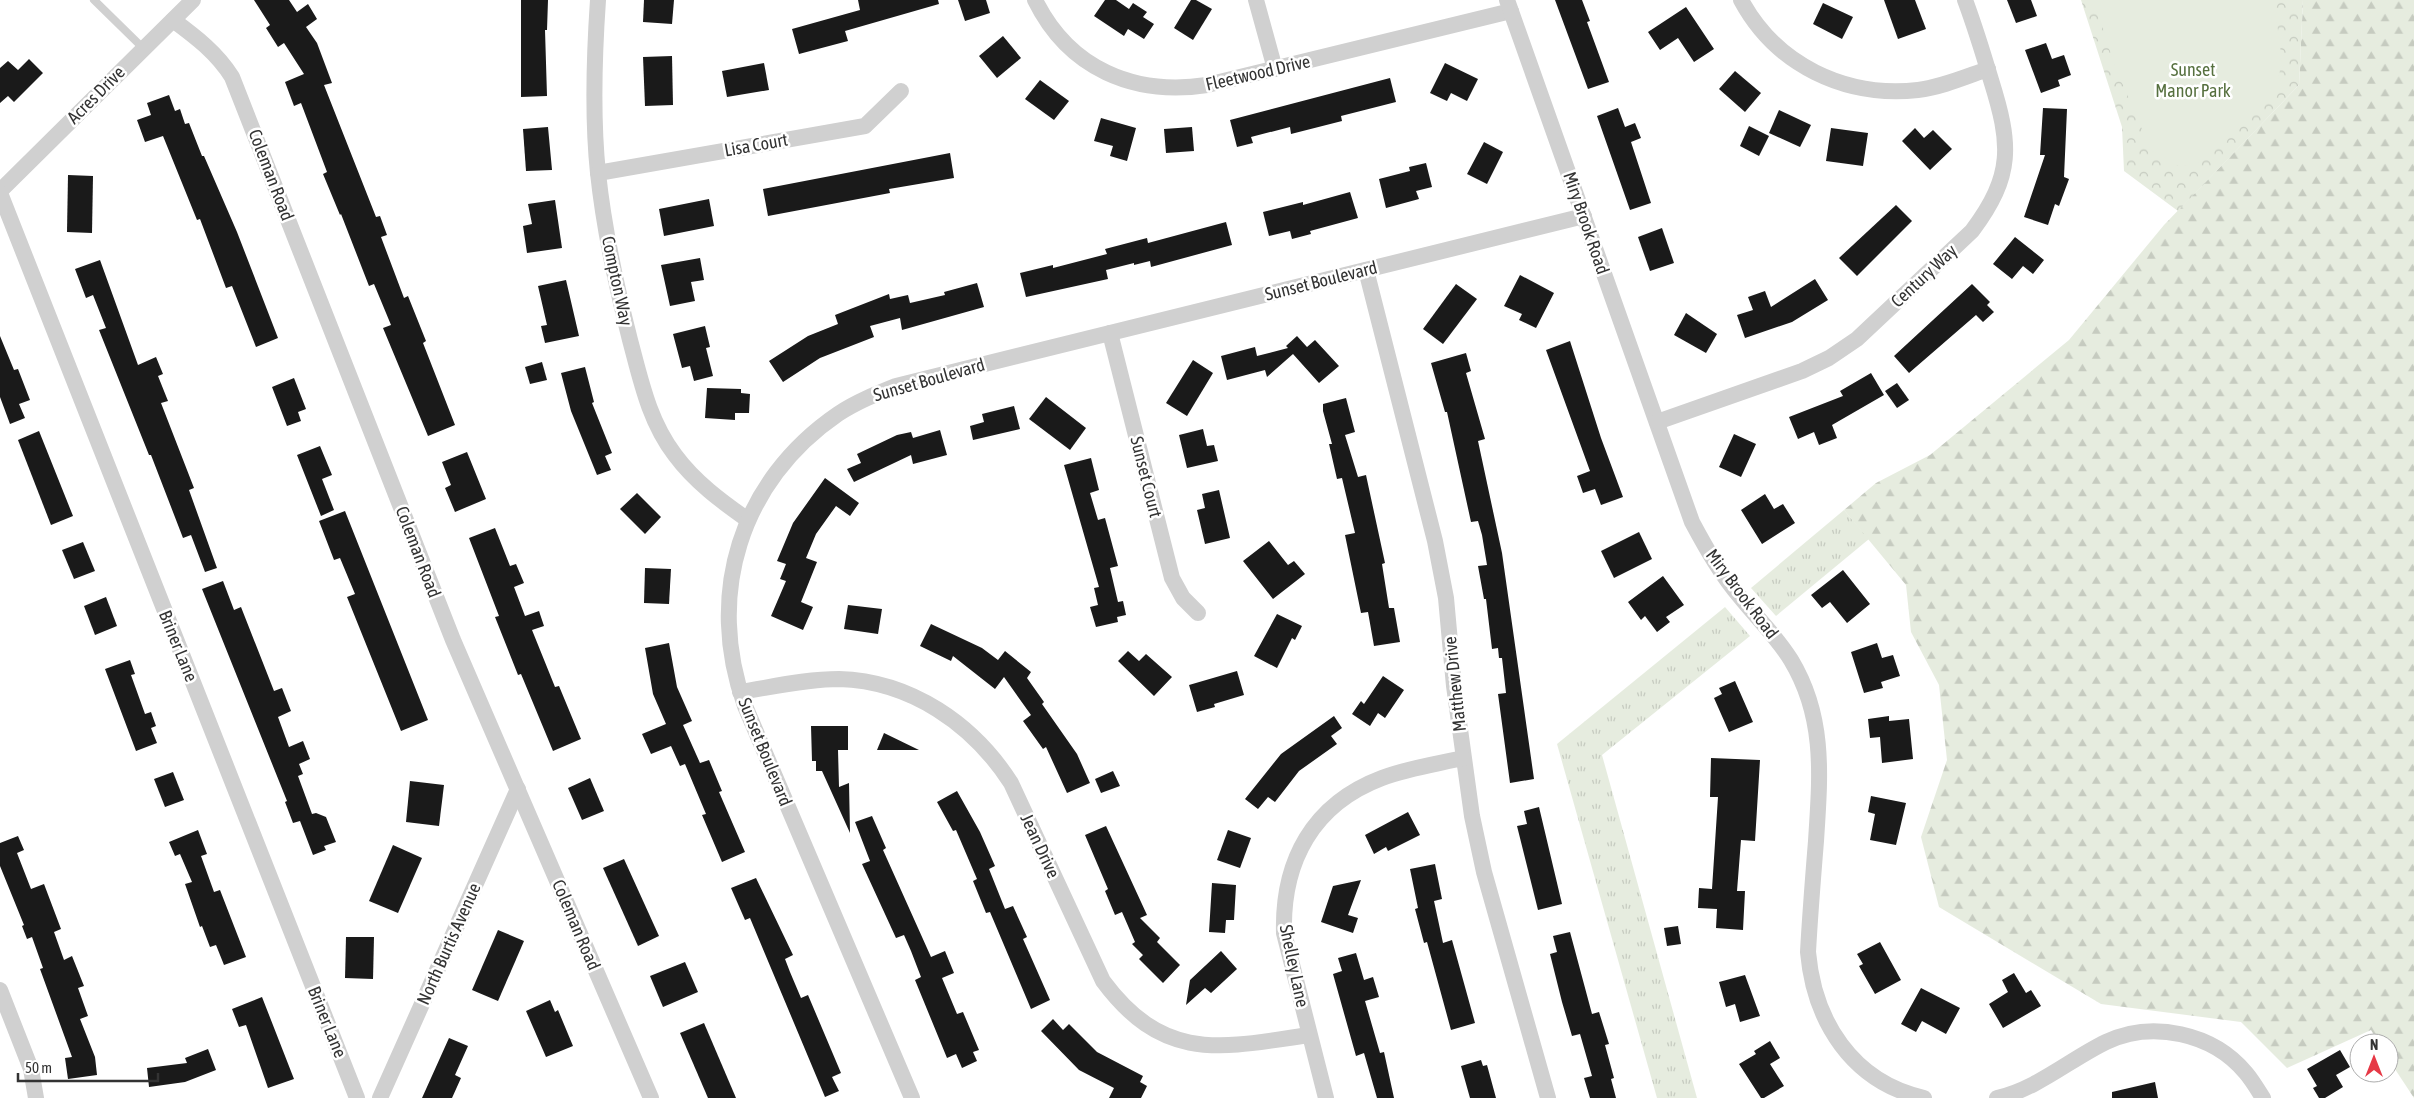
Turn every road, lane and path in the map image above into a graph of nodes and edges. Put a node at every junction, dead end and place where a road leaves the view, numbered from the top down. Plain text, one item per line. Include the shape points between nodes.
1 (94, 0) edge
2 (193, 0) edge
3 (598, 0) edge
4 (1035, 0) edge
5 (1256, 0) edge
6 (1741, 0) edge
7 (1965, 0) edge
8 (1509, 6) edge
9 (173, 20) junction
10 (143, 48) junction
11 (1275, 69) junction
12 (1988, 69) junction
13 (901, 91) dead end
14 (598, 173) junction
15 (0, 192) edge
16 (1584, 216) junction
17 (1366, 270) junction
18 (1110, 333) junction
19 (1656, 422) junction
20 (748, 520) junction
21 (1198, 613) dead end
22 (740, 692) junction
23 (1463, 758) junction
24 (518, 789) junction
25 (0, 990) edge
26 (1309, 1034) junction
27 (36, 1098) edge
28 (356, 1098) edge
29 (380, 1098) edge
30 (651, 1098) edge
31 (912, 1098) edge
32 (1326, 1098) edge
33 (1548, 1098) edge
34 (1924, 1098) edge
35 (1997, 1098) edge
36 (2263, 1098) edge

1 - 10 lane
2 - 9 street, Acres Drive
3 - 14 street, Compton Way via 594,64
4 - 11 street, Fleetwood Drive via 1058,36 1077,55 1124,81 1153,88 1183,89
5 - 11 street
6 - 12 street via 1764,35 1787,56 1812,72 1837,82 1883,91 1920,90
7 - 12 street, Century Way
8 - 11 street, Fleetwood Drive
8 - 16 street, Miry Brook Road
9 - 10 street, Acres Drive
9 - 24 street, Coleman Road via 222,60 232,77 453,640
10 - 15 street, Acres Drive
12 - 19 street, Century Way via 2004,121 2004,165 1998,190 1972,231 1857,339 1829,358 1802,371
13 - 14 street, Lisa Court via 865,126
14 - 20 street, Compton Way via 619,296 657,427 674,455 693,477
15 - 28 street, Briner Lane
16 - 17 street, Sunset Boulevard
16 - 19 street, Miry Brook Road
17 - 18 street, Sunset Boulevard
17 - 23 street, Matthew Drive via 1435,542 1446,598
18 - 20 street, Sunset Boulevard via 896,386 865,398 812,433 791,454 770,480
18 - 21 street, Sunset Court via 1172,578 1183,598
19 - 34 street, Miry Brook Road via 1692,522 1712,559 1740,598 1775,636 1792,661 1815,720 1820,771 1808,952 1810,978 1818,1006 1848,1054 1890,1086
20 - 22 street, Sunset Boulevard via 736,553 729,603 731,654
22 - 26 street, Jean Drive via 839,680 899,690 929,703 980,742 1001,767 1012,784 1103,981 1138,1020 1186,1043 1214,1047
22 - 31 street, Sunset Boulevard
23 - 26 street, Shelley Lane via 1383,777 1360,788 1340,800 1306,837 1286,884 1283,907 1289,958
23 - 33 street, Matthew Drive via 1484,872
24 - 29 street, North Burtis Avenue
24 - 30 street, Coleman Road
25 - 27 street via 31,1069
26 - 32 street, Shelley Lane
35 - 36 street via 2028,1087 2107,1042 2155,1031 2188,1036 2227,1055 2246,1072

